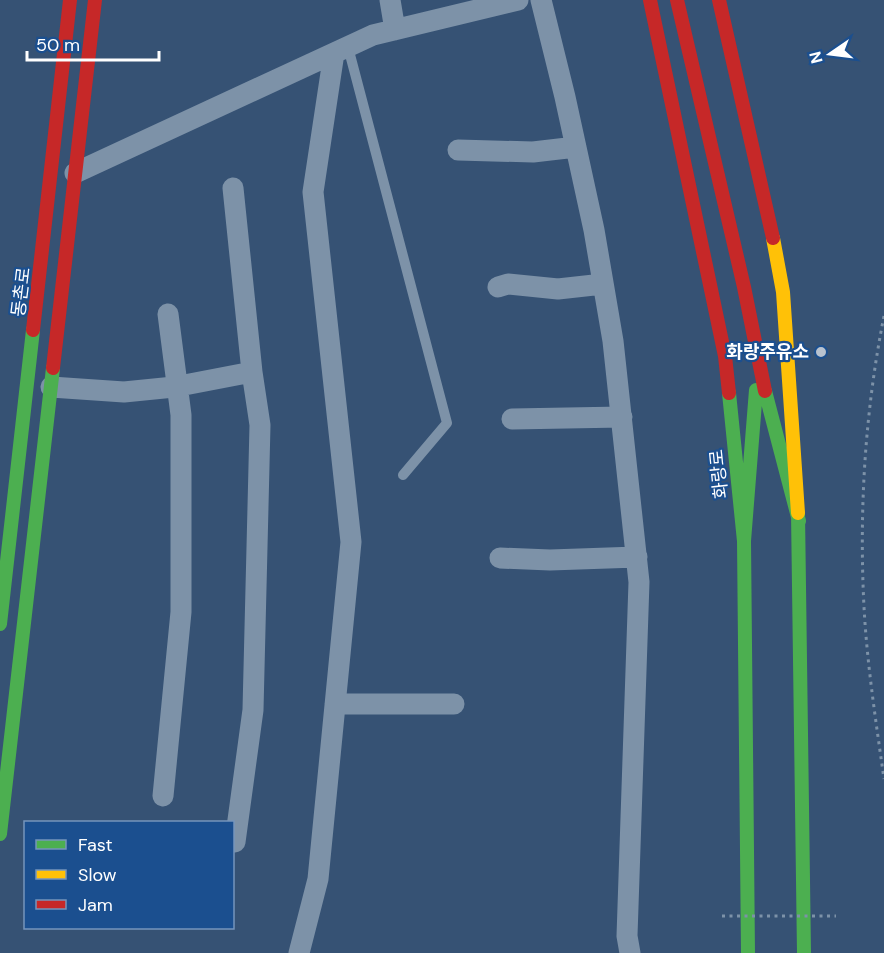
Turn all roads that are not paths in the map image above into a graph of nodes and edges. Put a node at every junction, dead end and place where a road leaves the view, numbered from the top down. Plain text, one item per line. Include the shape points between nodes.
1 (70, 0) edge
2 (95, 0) edge
3 (390, 0) edge
4 (518, 0) edge
5 (541, 0) edge
6 (650, 0) edge
7 (677, 0) edge
8 (719, 0) edge
9 (395, 30) junction
10 (341, 50) junction
11 (576, 147) junction
12 (458, 150) dead end
13 (75, 173) junction
14 (233, 188) dead end
15 (603, 284) junction
16 (498, 287) dead end
17 (168, 314) dead end
18 (758, 364) junction
19 (252, 372) junction
20 (178, 386) junction
21 (51, 387) junction
22 (622, 417) junction
23 (513, 419) dead end
24 (403, 475) dead end
25 (798, 521) junction
26 (744, 541) junction
27 (637, 557) junction
28 (500, 558) dead end
29 (0, 624) edge
30 (335, 704) junction
31 (454, 704) dead end
32 (163, 796) dead end
33 (0, 834) edge
34 (235, 843) dead end
35 (299, 953) edge
36 (630, 953) edge
37 (748, 953) edge
38 (804, 953) edge

1 - 29 main road, 동촌로
2 - 13 main road
3 - 9 street
4 - 9 street
5 - 11 street
6 - 26 main road, 화랑로 via 724,356
7 - 18 main road
8 - 25 main road via 769,214 783,292
9 - 10 street
10 - 13 street
10 - 24 lane via 447,423
10 - 30 street via 313,192 351,542
11 - 12 street via 533,152
11 - 15 street
13 - 21 main road
14 - 19 street
15 - 16 street
15 - 22 street
17 - 20 street
18 - 25 main road
18 - 26 main road
19 - 20 street
19 - 34 street via 260,425 253,710
20 - 21 street via 124,392
20 - 32 street via 181,612
21 - 33 main road
22 - 23 street
22 - 27 street
25 - 38 main road
26 - 37 main road, 화랑로
27 - 28 street
27 - 36 street via 627,936
30 - 31 street
30 - 35 street via 318,879

